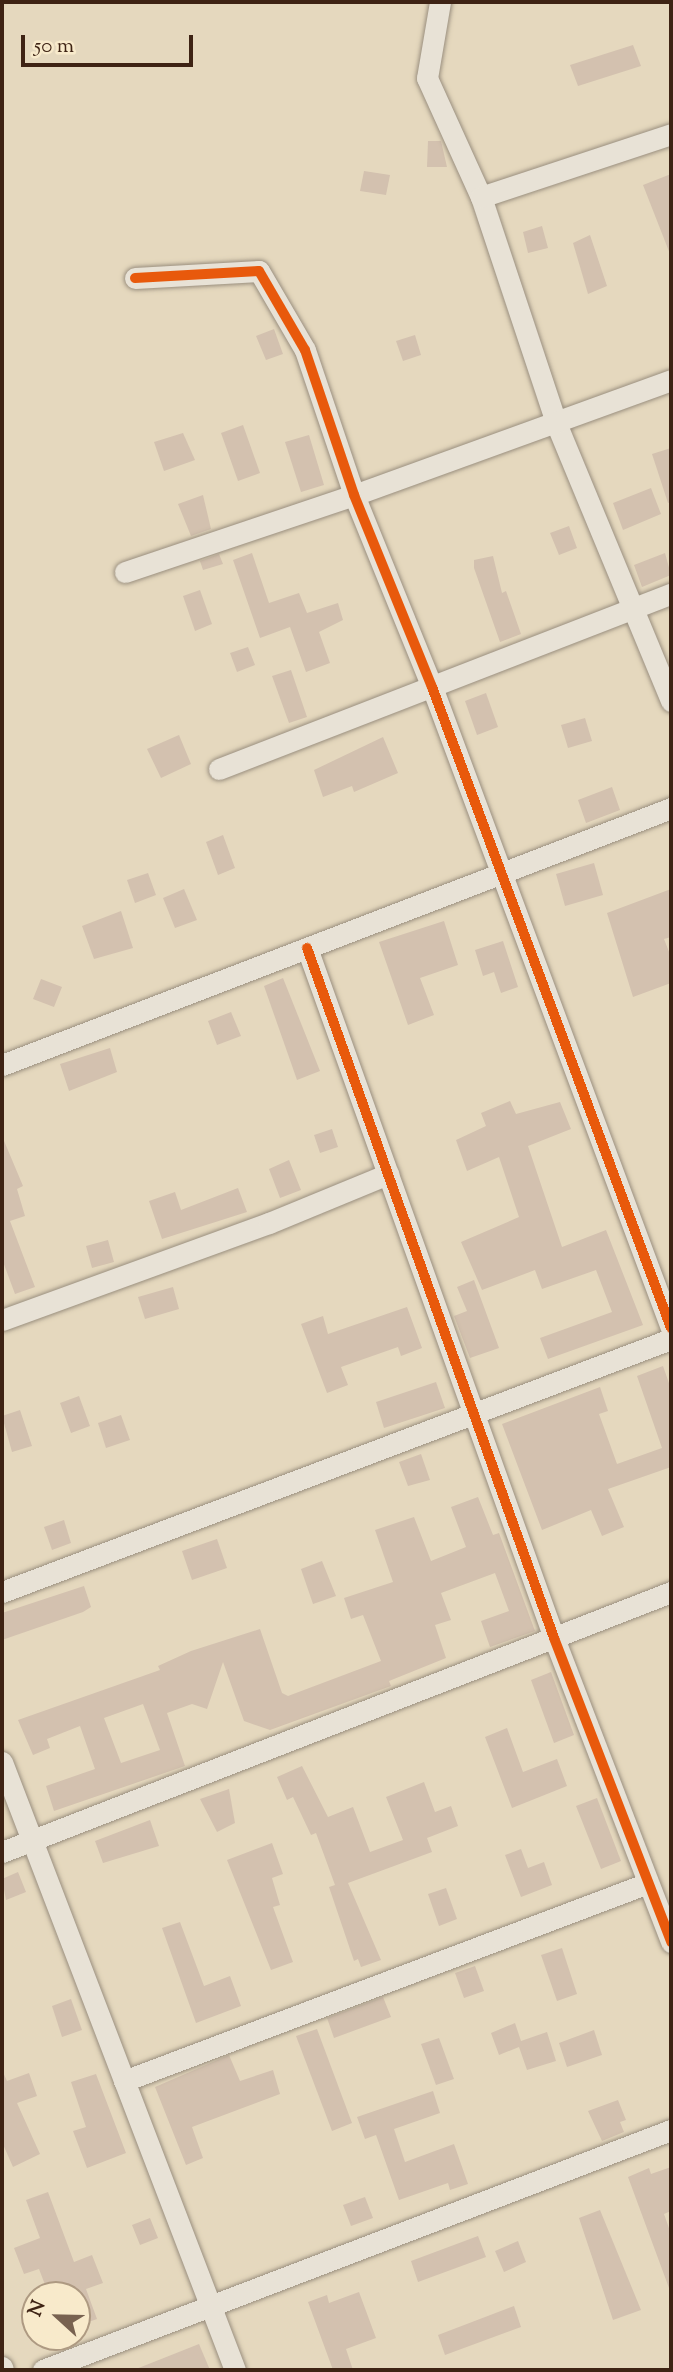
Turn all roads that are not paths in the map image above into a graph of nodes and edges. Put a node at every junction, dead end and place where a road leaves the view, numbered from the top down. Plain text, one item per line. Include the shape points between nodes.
1 (440, 2) edge
2 (671, 134) edge
3 (481, 197) junction
4 (135, 278) dead end
5 (671, 380) edge
6 (556, 423) junction
7 (354, 495) junction
8 (125, 572) dead end
9 (671, 594) edge
10 (635, 608) junction
11 (432, 687) junction
12 (671, 701) edge
13 (219, 769) dead end
14 (671, 808) edge
15 (503, 873) junction
16 (307, 948) junction
17 (2, 1065) edge
18 (388, 1174) junction
19 (2, 1320) edge
20 (671, 1328) edge
21 (671, 1339) edge
22 (472, 1415) junction
23 (2, 1592) edge
24 (671, 1592) edge
25 (554, 1638) junction
26 (2, 1762) edge
27 (32, 1840) junction
28 (2, 1852) edge
29 (648, 1883) junction
30 (671, 1942) edge
31 (124, 2081) junction
32 (671, 2130) edge
33 (211, 2306) junction
34 (43, 2370) edge
35 (235, 2370) edge

1 - 3 street via 427,78
2 - 3 street
3 - 6 street
4 - 7 street via 259,271 305,350
5 - 6 street
6 - 7 street
6 - 10 street
7 - 8 street
7 - 11 street
9 - 10 street
10 - 11 street
10 - 12 street
11 - 13 street
11 - 15 street
14 - 15 street
15 - 16 street
15 - 20 street
16 - 17 street
16 - 18 street
18 - 19 street via 269,1223
18 - 22 street
21 - 22 street
22 - 23 street
22 - 25 street
24 - 25 street
25 - 27 street
25 - 29 street
26 - 27 street
27 - 28 street
27 - 31 street
29 - 30 street
29 - 31 street
31 - 33 street
32 - 33 street
33 - 34 street
33 - 35 street

